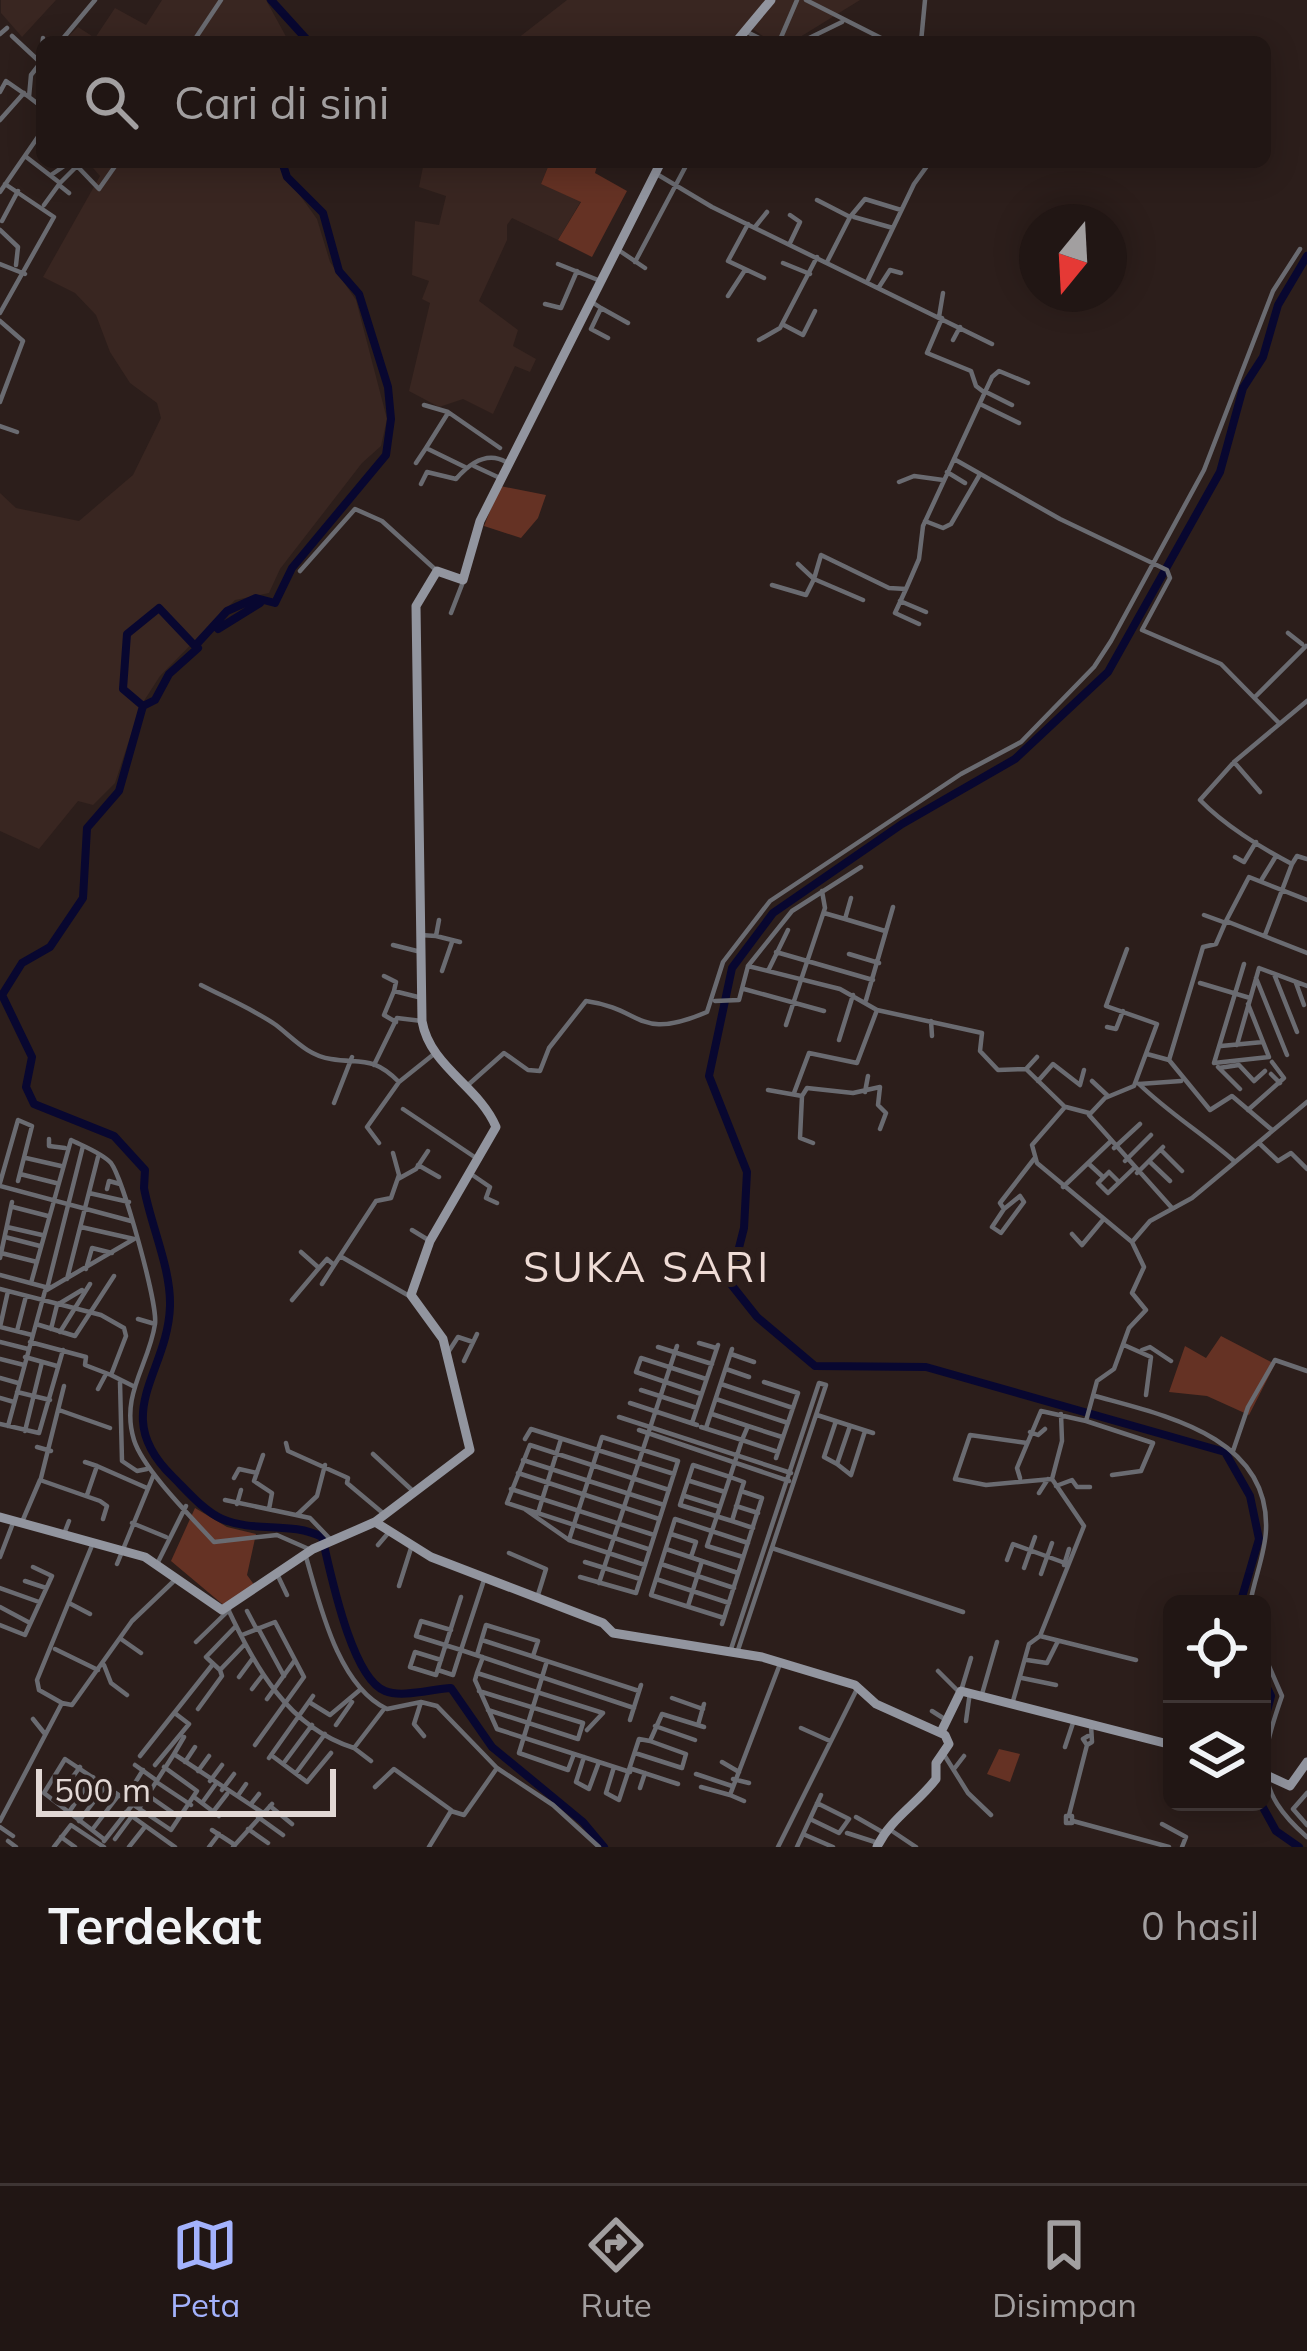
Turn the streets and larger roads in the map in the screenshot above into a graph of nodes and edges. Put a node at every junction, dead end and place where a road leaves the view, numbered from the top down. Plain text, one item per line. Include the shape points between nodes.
1 (95, 0) edge
2 (221, 0) edge
3 (771, 0) edge
4 (797, 0) edge
5 (806, 0) edge
6 (925, 0) edge
7 (838, 20) junction
8 (7, 28) dead end
9 (745, 31) junction
10 (0, 34) edge
11 (12, 36) dead end
12 (66, 36) edge
13 (197, 36) edge
14 (741, 36) edge
15 (755, 36) edge
16 (782, 36) edge
17 (810, 36) edge
18 (876, 36) edge
19 (922, 36) edge
20 (36, 58) edge
21 (36, 68) edge
22 (3, 80) edge
23 (0, 92) edge
24 (26, 95) junction
25 (36, 102) edge
26 (0, 120) edge
27 (36, 140) edge
28 (25, 156) junction
29 (36, 164) edge
30 (41, 168) edge
31 (61, 168) edge
32 (75, 168) edge
33 (79, 168) edge
34 (112, 168) edge
35 (658, 168) edge
36 (659, 168) edge
37 (684, 168) edge
38 (926, 168) edge
39 (51, 175) junction
40 (5, 184) junction
41 (59, 184) junction
42 (674, 186) junction
43 (18, 191) junction
44 (0, 192) edge
45 (68, 193) dead end
46 (818, 200) dead end
47 (42, 208) junction
48 (902, 210) junction
49 (767, 212) dead end
50 (790, 215) dead end
51 (852, 217) junction
52 (1, 223) edge
53 (752, 225) junction
54 (893, 228) junction
55 (790, 243) junction
56 (617, 249) junction
57 (1300, 249) dead end
58 (818, 257) junction
59 (634, 262) junction
60 (827, 262) junction
61 (783, 263) dead end
62 (0, 264) edge
63 (558, 264) dead end
64 (16, 265) dead end
65 (645, 268) dead end
66 (745, 270) junction
67 (580, 273) junction
68 (901, 273) dead end
69 (25, 274) junction
70 (810, 274) junction
71 (764, 278) dead end
72 (598, 280) junction
73 (868, 280) junction
74 (879, 287) junction
75 (943, 293) dead end
76 (728, 296) dead end
77 (587, 299) junction
78 (2, 303) edge
79 (545, 304) dead end
80 (601, 308) junction
81 (815, 311) dead end
82 (0, 317) edge
83 (940, 317) junction
84 (628, 323) dead end
85 (782, 324) junction
86 (960, 327) junction
87 (608, 338) dead end
88 (758, 340) dead end
89 (952, 340) dead end
90 (992, 344) dead end
91 (1028, 383) dead end
92 (987, 394) junction
93 (0, 402) edge
94 (424, 405) dead end
95 (982, 405) junction
96 (1012, 405) dead end
97 (448, 412) junction
98 (1019, 423) dead end
99 (0, 426) edge
100 (16, 432) dead end
101 (497, 446) dead end
102 (426, 448) junction
103 (954, 459) junction
104 (416, 463) dead end
105 (509, 464) junction
106 (469, 466) junction
107 (947, 472) junction
108 (980, 476) junction
109 (502, 479) junction
110 (943, 481) junction
111 (899, 482) dead end
112 (421, 484) dead end
113 (965, 484) dead end
114 (926, 520) junction
115 (1156, 563) junction
116 (798, 564) dead end
117 (300, 571) dead end
118 (437, 571) junction
119 (814, 579) junction
120 (463, 582) junction
121 (772, 585) dead end
122 (905, 589) junction
123 (863, 600) dead end
124 (900, 601) junction
125 (926, 612) dead end
126 (451, 614) dead end
127 (919, 624) dead end
128 (1288, 633) dead end
129 (1306, 644) edge
130 (1255, 697) junction
131 (1307, 701) edge
132 (1280, 723) junction
133 (1234, 762) junction
134 (1260, 792) dead end
135 (1256, 842) junction
136 (1241, 846) dead end
137 (1250, 852) junction
138 (1276, 856) junction
139 (1235, 857) dead end
140 (1307, 859) edge
141 (1292, 865) junction
142 (861, 866) dead end
143 (1262, 879) junction
144 (1282, 890) junction
145 (822, 891) junction
146 (851, 898) dead end
147 (1307, 900) edge
148 (892, 907) dead end
149 (824, 913) junction
150 (1204, 915) dead end
151 (845, 919) junction
152 (439, 920) dead end
153 (1226, 922) junction
154 (788, 930) dead end
155 (885, 931) junction
156 (420, 935) junction
157 (1265, 935) junction
158 (436, 936) junction
159 (393, 945) dead end
160 (760, 948) junction
161 (1127, 949) dead end
162 (421, 952) junction
163 (1307, 953) edge
164 (775, 954) junction
165 (849, 954) dead end
166 (750, 963) junction
167 (807, 963) junction
168 (879, 963) junction
169 (1244, 964) dead end
170 (769, 968) junction
171 (442, 971) dead end
172 (1274, 974) junction
173 (383, 976) dead end
174 (802, 977) junction
175 (1256, 978) junction
176 (873, 980) junction
177 (1200, 983) dead end
178 (1295, 983) junction
179 (201, 985) dead end
180 (1307, 986) edge
181 (744, 988) junction
182 (394, 991) junction
183 (1235, 993) junction
184 (853, 995) junction
185 (422, 998) junction
186 (1307, 998) edge
187 (866, 1000) junction
188 (716, 1001) junction
189 (1249, 1001) junction
190 (794, 1004) junction
191 (877, 1010) junction
192 (824, 1011) dead end
193 (1123, 1011) junction
194 (1158, 1020) junction
195 (422, 1021) junction
196 (931, 1021) junction
197 (396, 1022) junction
198 (1177, 1024) junction
199 (786, 1025) dead end
200 (1107, 1027) dead end
201 (1116, 1029) junction
202 (1126, 1032) dead end
203 (1297, 1032) dead end
204 (932, 1036) dead end
205 (839, 1040) dead end
206 (1263, 1042) junction
207 (1237, 1045) junction
208 (1219, 1046) junction
209 (434, 1054) junction
210 (1147, 1054) junction
211 (1286, 1054) dead end
212 (352, 1057) junction
213 (1037, 1058) dead end
214 (1169, 1060) junction
215 (1272, 1062) dead end
216 (374, 1065) junction
217 (1252, 1065) dead end
218 (1070, 1066) dead end
219 (1216, 1066) junction
220 (1026, 1069) junction
221 (1084, 1070) dead end
222 (1246, 1072) junction
223 (868, 1076) dead end
224 (1070, 1078) junction
225 (1037, 1081) junction
226 (1181, 1081) junction
227 (399, 1082) junction
228 (1092, 1082) dead end
229 (1137, 1083) junction
230 (1280, 1083) junction
231 (466, 1087) junction
232 (1240, 1089) dead end
233 (768, 1090) dead end
234 (1066, 1091) dead end
235 (865, 1092) junction
236 (794, 1095) junction
237 (802, 1096) junction
238 (1108, 1096) junction
239 (1307, 1102) edge
240 (334, 1103) dead end
241 (1065, 1107) junction
242 (404, 1108) dead end
243 (1248, 1110) junction
244 (1089, 1113) junction
245 (1140, 1124) dead end
246 (880, 1129) dead end
247 (1272, 1130) junction
248 (1151, 1136) dead end
249 (50, 1139) dead end
250 (380, 1143) dead end
251 (813, 1143) dead end
252 (1259, 1143) junction
253 (1112, 1145) junction
254 (83, 1146) junction
255 (64, 1148) junction
256 (428, 1151) dead end
257 (393, 1153) dead end
258 (99, 1155) junction
259 (25, 1158) junction
260 (1034, 1159) junction
261 (478, 1160) junction
262 (1125, 1161) junction
263 (1149, 1161) junction
264 (1234, 1161) junction
265 (1090, 1164) dead end
266 (418, 1165) junction
267 (61, 1166) junction
268 (1307, 1169) edge
269 (1135, 1171) junction
270 (1182, 1171) dead end
271 (471, 1174) junction
272 (439, 1177) dead end
273 (1103, 1177) junction
274 (398, 1180) junction
275 (1170, 1181) dead end
276 (1120, 1182) junction
277 (0, 1184) edge
278 (57, 1184) junction
279 (120, 1184) junction
280 (1064, 1187) junction
281 (107, 1190) dead end
282 (89, 1193) junction
283 (52, 1200) junction
284 (129, 1202) junction
285 (497, 1203) dead end
286 (68, 1204) junction
287 (85, 1208) junction
288 (1172, 1208) junction
289 (1004, 1209) junction
290 (48, 1216) junction
291 (131, 1221) junction
292 (1102, 1221) junction
293 (80, 1226) junction
294 (412, 1230) dead end
295 (5, 1231) edge
296 (1072, 1234) dead end
297 (43, 1235) junction
298 (134, 1239) junction
299 (430, 1240) junction
300 (1132, 1242) junction
301 (40, 1246) junction
302 (301, 1252) dead end
303 (112, 1253) junction
304 (1, 1255) edge
305 (340, 1256) junction
306 (37, 1262) junction
307 (334, 1265) junction
308 (319, 1268) junction
309 (86, 1269) junction
310 (0, 1275) edge
311 (114, 1276) dead end
312 (67, 1279) junction
313 (32, 1283) junction
314 (90, 1284) dead end
315 (322, 1284) dead end
316 (46, 1288) junction
317 (0, 1289) edge
318 (82, 1290) junction
319 (8, 1291) junction
320 (26, 1296) junction
321 (411, 1297) junction
322 (42, 1300) junction
323 (292, 1300) dead end
324 (57, 1305) junction
325 (72, 1309) junction
326 (87, 1315) junction
327 (138, 1319) dead end
328 (36, 1324) junction
329 (155, 1324) junction
330 (51, 1329) junction
331 (17, 1331) junction
332 (60, 1332) junction
333 (477, 1334) dead end
334 (0, 1342) edge
335 (473, 1342) junction
336 (699, 1343) dead end
337 (1124, 1345) junction
338 (658, 1347) dead end
339 (676, 1349) junction
340 (28, 1350) junction
341 (63, 1350) junction
342 (1142, 1350) junction
343 (1294, 1353) dead end
344 (447, 1354) junction
345 (0, 1359) edge
346 (464, 1361) dead end
347 (1172, 1361) dead end
348 (1286, 1361) junction
349 (42, 1362) junction
350 (754, 1362) dead end
351 (712, 1364) junction
352 (58, 1366) junction
353 (670, 1367) junction
354 (726, 1369) junction
355 (1307, 1371) edge
356 (108, 1375) junction
357 (749, 1377) dead end
358 (0, 1378) edge
359 (706, 1379) junction
360 (120, 1382) junction
361 (666, 1382) junction
362 (764, 1382) dead end
363 (19, 1383) junction
364 (721, 1384) junction
365 (64, 1386) dead end
366 (133, 1386) junction
367 (98, 1389) dead end
368 (640, 1390) dead end
369 (17, 1392) junction
370 (701, 1394) junction
371 (1146, 1395) dead end
372 (33, 1396) junction
373 (661, 1396) junction
374 (757, 1396) junction
375 (0, 1398) edge
376 (716, 1399) junction
377 (50, 1400) junction
378 (1093, 1400) junction
379 (14, 1402) junction
380 (630, 1402) dead end
381 (742, 1407) junction
382 (697, 1408) junction
383 (793, 1408) junction
384 (57, 1409) junction
385 (656, 1411) junction
386 (752, 1411) junction
387 (1060, 1413) junction
388 (712, 1414) junction
389 (763, 1414) junction
390 (817, 1415) junction
391 (619, 1417) dead end
392 (1087, 1419) junction
393 (836, 1421) junction
394 (737, 1422) junction
395 (788, 1423) junction
396 (0, 1424) edge
397 (8, 1426) junction
398 (699, 1426) junction
399 (748, 1426) junction
400 (850, 1426) junction
401 (110, 1428) dead end
402 (758, 1429) junction
403 (1045, 1429) dead end
404 (639, 1430) dead end
405 (650, 1430) junction
406 (25, 1431) junction
407 (1030, 1432) junction
408 (783, 1437) junction
409 (525, 1439) dead end
410 (561, 1439) junction
411 (742, 1440) junction
412 (286, 1443) dead end
413 (1027, 1443) junction
414 (37, 1447) dead end
415 (644, 1449) junction
416 (51, 1451) junction
417 (598, 1451) junction
418 (1233, 1451) junction
419 (373, 1454) dead end
420 (556, 1454) junction
421 (263, 1455) dead end
422 (736, 1459) junction
423 (523, 1460) junction
424 (85, 1462) dead end
425 (837, 1462) junction
426 (639, 1464) junction
427 (325, 1465) junction
428 (98, 1466) junction
429 (148, 1466) junction
430 (592, 1466) junction
431 (552, 1469) junction
432 (257, 1473) junction
433 (518, 1473) junction
434 (154, 1474) junction
435 (674, 1474) junction
436 (1112, 1475) dead end
437 (730, 1477) junction
438 (791, 1477) junction
439 (234, 1478) dead end
440 (1020, 1478) junction
441 (634, 1479) junction
442 (40, 1480) junction
443 (589, 1480) junction
444 (688, 1480) junction
445 (1052, 1482) junction
446 (547, 1484) junction
447 (1090, 1486) dead end
448 (147, 1488) junction
449 (510, 1489) junction
450 (241, 1490) dead end
451 (669, 1490) junction
452 (741, 1491) junction
453 (414, 1492) junction
454 (725, 1492) junction
455 (1040, 1493) dead end
456 (629, 1494) junction
457 (87, 1495) junction
458 (584, 1496) junction
459 (683, 1496) junction
460 (542, 1498) junction
461 (225, 1500) dead end
462 (237, 1504) junction
463 (680, 1504) junction
464 (664, 1505) junction
465 (186, 1506) junction
466 (736, 1506) junction
467 (720, 1507) junction
468 (269, 1509) junction
469 (526, 1509) junction
470 (624, 1509) junction
471 (579, 1510) junction
472 (538, 1513) junction
473 (758, 1513) junction
474 (298, 1514) junction
475 (717, 1516) junction
476 (0, 1517) edge
477 (379, 1518) junction
478 (103, 1519) dead end
479 (659, 1519) junction
480 (675, 1520) junction
481 (18, 1521) junction
482 (69, 1521) dead end
483 (732, 1521) junction
484 (132, 1523) junction
485 (619, 1523) junction
486 (573, 1525) junction
487 (753, 1528) junction
488 (390, 1531) junction
489 (712, 1531) junction
490 (64, 1534) junction
491 (671, 1534) junction
492 (654, 1535) junction
493 (1035, 1537) dead end
494 (168, 1538) junction
495 (614, 1538) junction
496 (569, 1540) junction
497 (330, 1542) junction
498 (696, 1542) junction
499 (93, 1543) junction
500 (748, 1543) junction
501 (1052, 1543) dead end
502 (412, 1544) junction
503 (378, 1545) dead end
504 (707, 1546) junction
505 (718, 1549) junction
506 (1069, 1549) dead end
507 (650, 1550) junction
508 (666, 1550) junction
509 (769, 1550) junction
510 (1030, 1551) junction
511 (122, 1552) junction
512 (310, 1552) junction
513 (509, 1553) dead end
514 (609, 1553) junction
515 (743, 1557) junction
516 (1047, 1557) junction
517 (0, 1558) edge
518 (691, 1558) junction
519 (1007, 1560) dead end
520 (702, 1561) junction
521 (585, 1562) dead end
522 (1065, 1563) junction
523 (117, 1564) dead end
524 (157, 1564) junction
525 (661, 1564) junction
526 (713, 1564) junction
527 (645, 1565) junction
528 (33, 1567) dead end
529 (604, 1568) junction
530 (1024, 1568) dead end
531 (738, 1573) junction
532 (1041, 1574) dead end
533 (278, 1576) junction
534 (580, 1576) dead end
535 (698, 1576) junction
536 (485, 1577) junction
537 (176, 1579) junction
538 (640, 1579) junction
539 (656, 1580) junction
540 (25, 1581) dead end
541 (1058, 1581) dead end
542 (599, 1583) junction
543 (399, 1586) dead end
544 (0, 1588) edge
545 (46, 1588) junction
546 (734, 1588) junction
547 (693, 1591) junction
548 (287, 1595) dead end
549 (1252, 1595) edge
550 (461, 1597) dead end
551 (537, 1598) junction
552 (69, 1603) junction
553 (729, 1603) junction
554 (37, 1605) junction
555 (688, 1606) junction
556 (0, 1607) edge
557 (228, 1609) junction
558 (248, 1611) dead end
559 (963, 1612) dead end
560 (90, 1614) dead end
561 (30, 1623) junction
562 (0, 1625) edge
563 (236, 1626) junction
564 (257, 1628) junction
565 (451, 1630) junction
566 (242, 1635) junction
567 (1040, 1636) junction
568 (121, 1639) junction
569 (482, 1640) junction
570 (1058, 1640) junction
571 (196, 1642) dead end
572 (997, 1642) dead end
573 (245, 1644) junction
574 (446, 1645) junction
575 (53, 1648) junction
576 (461, 1650) junction
577 (141, 1653) dead end
578 (733, 1655) junction
579 (480, 1656) junction
580 (533, 1657) junction
581 (253, 1658) junction
582 (971, 1658) dead end
583 (295, 1660) junction
584 (441, 1660) junction
585 (1028, 1660) junction
586 (1136, 1660) dead end
587 (547, 1661) junction
588 (213, 1664) junction
589 (780, 1664) junction
590 (101, 1668) junction
591 (220, 1670) junction
592 (438, 1670) junction
593 (1271, 1670) edge
594 (938, 1671) dead end
595 (477, 1673) junction
596 (262, 1676) junction
597 (284, 1676) junction
598 (239, 1677) dead end
599 (543, 1677) junction
600 (1022, 1678) junction
601 (1056, 1685) dead end
602 (252, 1688) dead end
603 (858, 1688) junction
604 (361, 1689) junction
605 (479, 1690) junction
606 (538, 1692) junction
607 (968, 1692) junction
608 (127, 1695) dead end
609 (270, 1696) junction
610 (355, 1698) junction
611 (672, 1698) dead end
612 (1011, 1701) junction
613 (187, 1702) junction
614 (421, 1702) junction
615 (619, 1702) junction
616 (62, 1703) junction
617 (286, 1705) junction
618 (533, 1707) junction
619 (384, 1708) junction
620 (634, 1708) junction
621 (488, 1709) junction
622 (932, 1711) dead end
623 (176, 1714) junction
624 (300, 1714) junction
625 (330, 1715) junction
626 (615, 1716) dead end
627 (1005, 1716) dead end
628 (33, 1720) dead end
629 (630, 1720) dead end
630 (966, 1720) dead end
631 (1074, 1720) junction
632 (948, 1721) junction
633 (528, 1723) junction
634 (313, 1724) junction
635 (654, 1726) junction
636 (1271, 1726) edge
637 (801, 1728) dead end
638 (587, 1730) dead end
639 (1089, 1730) junction
640 (940, 1732) junction
641 (326, 1733) junction
642 (45, 1734) junction
643 (424, 1736) dead end
644 (184, 1737) dead end
645 (523, 1738) junction
646 (695, 1740) dead end
647 (650, 1741) junction
648 (830, 1741) junction
649 (1163, 1743) edge
650 (255, 1745) dead end
651 (1065, 1747) dead end
652 (195, 1748) dead end
653 (354, 1748) junction
654 (331, 1753) dead end
655 (635, 1753) junction
656 (944, 1753) junction
657 (174, 1754) junction
658 (574, 1754) junction
659 (209, 1756) dead end
660 (964, 1756) dead end
661 (584, 1757) junction
662 (371, 1761) dead end
663 (185, 1762) junction
664 (599, 1762) junction
665 (722, 1762) dead end
666 (1307, 1762) edge
667 (283, 1764) junction
668 (136, 1765) dead end
669 (154, 1765) junction
670 (221, 1765) dead end
671 (80, 1767) junction
672 (614, 1767) junction
673 (497, 1768) junction
674 (163, 1769) junction
675 (954, 1769) junction
676 (143, 1770) junction
677 (630, 1770) junction
678 (198, 1771) junction
679 (739, 1772) junction
680 (296, 1773) junction
681 (645, 1773) junction
682 (234, 1774) dead end
683 (696, 1774) dead end
684 (1271, 1776) edge
685 (94, 1777) junction
686 (660, 1778) junction
687 (157, 1781) junction
688 (732, 1782) junction
689 (213, 1783) junction
690 (749, 1783) dead end
691 (246, 1784) dead end
692 (106, 1786) junction
693 (375, 1787) dead end
694 (701, 1787) dead end
695 (640, 1788) dead end
696 (225, 1792) junction
697 (656, 1792) dead end
698 (1307, 1792) edge
699 (238, 1794) junction
700 (259, 1794) dead end
701 (730, 1795) junction
702 (821, 1795) dead end
703 (149, 1796) junction
704 (122, 1797) junction
705 (194, 1797) junction
706 (671, 1797) dead end
707 (1271, 1798) edge
708 (55, 1801) junction
709 (744, 1801) dead end
710 (202, 1803) junction
711 (817, 1803) junction
712 (251, 1804) junction
713 (136, 1805) junction
714 (190, 1805) junction
715 (452, 1810) junction
716 (69, 1812) junction
717 (129, 1814) junction
718 (261, 1815) junction
719 (856, 1816) dead end
720 (991, 1816) dead end
721 (181, 1818) junction
722 (810, 1819) junction
723 (80, 1821) junction
724 (1306, 1822) edge
725 (0, 1824) edge
726 (292, 1824) dead end
727 (1162, 1824) dead end
728 (145, 1826) junction
729 (248, 1828) junction
730 (92, 1831) junction
731 (885, 1831) junction
732 (847, 1833) dead end
733 (803, 1834) junction
734 (158, 1835) junction
735 (283, 1835) dead end
736 (62, 1837) junction
737 (1307, 1837) edge
738 (116, 1839) dead end
739 (780, 1842) edge
740 (268, 1843) dead end
741 (103, 1844) edge
742 (235, 1844) edge
743 (877, 1845) edge
744 (171, 1846) edge
745 (16, 1847) edge
746 (54, 1847) edge
747 (75, 1847) edge
748 (129, 1847) edge
749 (149, 1847) edge
750 (209, 1847) edge
751 (247, 1847) edge
752 (429, 1847) edge
753 (599, 1847) edge
754 (796, 1847) edge
755 (833, 1847) edge
756 (916, 1847) edge
757 (1169, 1847) edge
758 (1182, 1847) edge

1 - 12 street
2 - 13 street
3 - 9 street
4 - 16 street
5 - 7 street
6 - 19 street
7 - 17 street
7 - 18 street
8 - 10 street
9 - 14 street
9 - 15 street
11 - 20 street
21 - 24 street
22 - 23 street
22 - 24 street
24 - 25 street
24 - 26 street
27 - 28 street
28 - 29 street
28 - 40 street
30 - 39 street
31 - 39 street
32 - 41 street
33 - 34 street via 99,189
35 - 56 street
36 - 42 street
37 - 42 street
38 - 48 street
39 - 41 street
40 - 43 street
40 - 44 street
41 - 45 street
41 - 47 street
42 - 53 street
42 - 59 street
43 - 47 street
43 - 52 street
46 - 51 street
47 - 69 street via 54,217
48 - 51 street via 865,199
48 - 54 street
49 - 53 street
50 - 55 street via 800,223
51 - 54 street
51 - 60 street
52 - 64 street via 18,247
53 - 55 street
53 - 66 street via 728,260
54 - 73 street
55 - 58 street
56 - 59 street
56 - 72 street
57 - 115 street via 1273,291 1214,448
58 - 60 street
58 - 70 street
59 - 65 street
60 - 73 street
61 - 70 street
62 - 69 street
63 - 67 street
66 - 71 street
66 - 76 street
67 - 72 street
67 - 79 street via 561,308
68 - 74 street via 890,270
69 - 78 street
70 - 85 street
72 - 77 street
73 - 74 street
74 - 83 street
75 - 83 street
77 - 80 street
77 - 105 street
78 - 82 street
80 - 84 street
80 - 87 street via 591,327
81 - 85 street via 803,335
82 - 93 street via 23,341
83 - 86 street
83 - 92 street via 927,352 970,371
85 - 88 street
86 - 89 street
86 - 90 street
91 - 92 street via 998,371
92 - 95 street
92 - 96 street
94 - 97 street
95 - 98 street
95 - 103 street
97 - 101 street
97 - 102 street
99 - 100 street
102 - 104 street
102 - 106 street
103 - 107 street
103 - 108 street
105 - 106 street via 489,457
105 - 109 street
106 - 109 street
106 - 112 street via 456,479 427,472
107 - 110 street
107 - 113 street
108 - 114 street via 951,524
108 - 115 street
109 - 120 street
110 - 111 street
110 - 114 street
114 - 122 street
115 - 130 street via 1171,578 1142,630 1221,664
115 - 188 street via 1099,661 1021,742 770,902 723,962
116 - 119 street
117 - 118 street via 355,509 382,521
118 - 120 street
118 - 156 street via 416,608
119 - 121 street via 805,596
119 - 122 street via 821,555
119 - 123 street
120 - 126 street
122 - 124 street
124 - 125 street
124 - 127 street via 895,613
128 - 129 street
129 - 130 street
130 - 132 street
131 - 132 street
132 - 133 street
133 - 134 street
133 - 135 street via 1201,801
135 - 137 street
135 - 138 street
136 - 137 street
137 - 139 street via 1244,862
138 - 141 street
138 - 143 street
140 - 141 street via 1298,856
141 - 144 street
142 - 145 street
143 - 144 street
143 - 153 street via 1245,880
144 - 147 street
144 - 157 street
145 - 149 street
145 - 160 street via 787,915
146 - 151 street
148 - 155 street
149 - 151 street
149 - 167 street
150 - 153 street
151 - 155 street
152 - 158 street
153 - 157 street
153 - 198 street via 1216,944 1203,947
154 - 164 street
155 - 168 street
156 - 158 street
156 - 162 street
157 - 163 street
158 - 171 street via 456,942
159 - 162 street
160 - 164 street
160 - 166 street
161 - 193 street via 1106,1005
162 - 185 street
164 - 167 street
164 - 170 street
165 - 168 street
166 - 170 street
166 - 181 street
167 - 174 street
167 - 176 street
168 - 176 street
169 - 183 street
170 - 174 street
172 - 175 street via 1259,968
172 - 178 street
172 - 203 street
173 - 182 street via 396,982
174 - 184 street
174 - 190 street
175 - 189 street
175 - 211 street
176 - 187 street
177 - 183 street
178 - 180 street
178 - 186 street via 1304,1005
179 - 212 street via 316,1054
181 - 188 street via 733,1001
181 - 190 street
182 - 185 street
182 - 197 street via 384,1017
183 - 189 street
183 - 208 street
184 - 187 street
184 - 205 street
185 - 195 street
187 - 191 street
188 - 231 street via 664,1027 586,1001 540,1071 504,1053
189 - 206 street
189 - 207 street
190 - 192 street
190 - 199 street
191 - 196 street
191 - 236 street via 857,1064 808,1053
193 - 194 street
193 - 201 street
194 - 198 street
194 - 210 street
195 - 197 street
195 - 209 street
196 - 204 street
196 - 220 street via 984,1034 981,1053 1001,1072
197 - 216 street
198 - 214 street
200 - 201 street
201 - 202 street
206 - 207 street
206 - 219 street via 1269,1057
207 - 208 street
208 - 219 street
209 - 227 street
209 - 231 street
210 - 214 street
210 - 229 street
212 - 216 street
212 - 240 street
213 - 220 street
214 - 226 street
215 - 230 street via 1284,1073
216 - 227 street
217 - 222 street
218 - 224 street
219 - 222 street
219 - 232 street
220 - 225 street
221 - 224 street via 1080,1084
222 - 230 street via 1254,1081 1268,1073
223 - 235 street
224 - 225 street via 1057,1064
224 - 234 street
225 - 241 street
226 - 229 street
226 - 243 street via 1212,1112 1231,1096
227 - 250 street via 367,1127
228 - 238 street
229 - 238 street
229 - 264 street
230 - 243 street
231 - 261 street via 496,1124
233 - 236 street
235 - 237 street via 806,1088
235 - 246 street via 881,1089
236 - 237 street
237 - 251 street via 800,1138
238 - 244 street
239 - 247 street
241 - 244 street
241 - 260 street via 1032,1145
242 - 261 street
243 - 247 street
244 - 253 street
245 - 253 street
247 - 252 street
248 - 262 street
249 - 255 street via 49,1146
252 - 264 street
252 - 268 street via 1277,1161 1291,1153
253 - 262 street
253 - 280 street
254 - 255 street via 69,1139
254 - 258 street
254 - 286 street
255 - 267 street
256 - 266 street
257 - 274 street
258 - 279 street
258 - 282 street
259 - 267 street
259 - 277 street via 32,1126 18,1120
259 - 278 street via 20,1178
260 - 280 street
260 - 289 street via 1000,1202
261 - 271 street
262 - 269 street
263 - 269 street
263 - 270 street via 1161,1148
263 - 275 street
264 - 288 street
265 - 273 street
266 - 272 street
266 - 274 street
267 - 278 street
269 - 276 street
269 - 288 street
271 - 285 street via 481,1183 478,1194
271 - 299 street
273 - 276 street via 1109,1172
273 - 276 street via 1098,1183 1108,1193
274 - 305 street
277 - 283 street
278 - 283 street
279 - 281 street via 110,1181
279 - 284 street
280 - 292 street
282 - 284 street
282 - 287 street
283 - 286 street
283 - 290 street
284 - 291 street
286 - 287 street
286 - 316 street
287 - 291 street
287 - 293 street
288 - 300 street
289 - 289 street via 992,1226 1002,1234 1024,1201 1017,1196
290 - 295 street via 11,1204
290 - 297 street
291 - 298 street
292 - 296 street via 1082,1245
292 - 300 street
293 - 298 street
293 - 312 street
294 - 299 street
295 - 297 street
295 - 301 street
295 - 304 street
297 - 301 street
298 - 303 street
298 - 329 street
299 - 321 street
300 - 337 street via 1144,1267 1132,1290 1146,1305
301 - 306 street
302 - 308 street
303 - 309 street
303 - 309 street via 92,1248
304 - 306 street
305 - 307 street
305 - 321 street
306 - 313 street
307 - 308 street via 327,1259
307 - 315 street
308 - 323 street
309 - 312 street
310 - 313 street
311 - 326 street
312 - 316 street
313 - 316 street
314 - 318 street
316 - 322 street
317 - 319 street
318 - 324 street
318 - 325 street
319 - 320 street
319 - 331 street via 0,1327
320 - 322 street
320 - 331 street
321 - 344 street
322 - 324 street
322 - 328 street
324 - 325 street
324 - 330 street
325 - 326 street
325 - 332 street
326 - 332 street via 75,1336
326 - 356 street via 126,1331
327 - 329 street
328 - 330 street
328 - 340 street
329 - 366 street
330 - 332 street
331 - 340 street
333 - 335 street
334 - 340 street
335 - 344 street via 458,1336
335 - 346 street
336 - 351 street via 717,1347
337 - 342 street
337 - 378 street
338 - 339 street
339 - 351 street
339 - 353 street
340 - 341 street
340 - 345 street
340 - 349 street
340 - 363 street
341 - 352 street
341 - 356 street
342 - 347 street
342 - 371 street via 1151,1357
343 - 348 street
344 - 453 street via 470,1450
348 - 355 street
348 - 418 street via 1274,1361
349 - 352 street
349 - 372 street
350 - 354 street via 732,1352
351 - 359 street
352 - 377 street
353 - 359 street
353 - 361 street
353 - 361 street via 641,1358 636,1372
354 - 357 street
354 - 364 street
356 - 360 street
356 - 367 street
358 - 363 street
359 - 370 street
360 - 366 street
360 - 429 street via 122,1461 137,1471
361 - 370 street
361 - 373 street
362 - 383 street via 798,1393
363 - 369 street
364 - 374 street
364 - 376 street
365 - 384 street
366 - 429 street via 132,1434
368 - 373 street
369 - 372 street
369 - 379 street
370 - 382 street
372 - 377 street
372 - 406 street
373 - 382 street
373 - 385 street
374 - 383 street
374 - 386 street
375 - 379 street
376 - 381 street
376 - 388 street
377 - 406 street via 39,1433
378 - 392 street
378 - 418 street via 1183,1421
379 - 397 street
380 - 385 street
381 - 386 street
381 - 394 street
382 - 398 street
383 - 395 street
384 - 401 street
384 - 416 street
385 - 398 street
385 - 405 street
386 - 389 street
387 - 392 street
387 - 407 street via 1045,1408
387 - 445 street
388 - 394 street
388 - 398 street
389 - 395 street
389 - 402 street
390 - 393 street
390 - 438 street
390 - 438 street via 826,1385 819,1382
391 - 405 street
392 - 436 street via 1153,1443 1141,1472
393 - 400 street
393 - 425 street via 824,1456
394 - 399 street
395 - 408 street
396 - 397 street
397 - 406 street
398 - 411 street
399 - 402 street
399 - 411 street
400 - 425 street
400 - 425 street via 869,1432 851,1475
402 - 408 street
403 - 407 street
404 - 405 street
405 - 415 street
405 - 422 street
407 - 413 street
408 - 411 street via 777,1455
409 - 410 street via 531,1429
410 - 417 street
410 - 420 street
411 - 422 street
412 - 427 street
413 - 440 street
413 - 440 street via 969,1435 955,1479 986,1485
414 - 416 street
415 - 417 street via 602,1437
415 - 426 street
415 - 435 street via 676,1460
416 - 442 street
417 - 426 street
417 - 430 street
418 - 549 street via 1266,1519
419 - 453 street
420 - 423 street via 528,1445
420 - 430 street
420 - 431 street
421 - 432 street
422 - 437 street
422 - 438 street
423 - 431 street
423 - 433 street
424 - 428 street
426 - 435 street
426 - 441 street
427 - 474 street via 317,1496
427 - 477 street via 348,1478
428 - 448 street
428 - 457 street
429 - 434 street
430 - 441 street
430 - 443 street
431 - 443 street
431 - 446 street
432 - 439 street via 238,1469
432 - 468 street via 256,1485 272,1493
433 - 446 street
433 - 449 street
434 - 448 street
434 - 465 street
435 - 451 street
437 - 444 street via 693,1465
437 - 452 street via 744,1482
437 - 454 street
438 - 509 street
440 - 445 street
441 - 451 street
441 - 456 street
442 - 457 street
442 - 481 street
443 - 456 street
443 - 458 street
444 - 454 street
444 - 459 street
445 - 447 street
445 - 455 street
445 - 522 street via 1084,1526
446 - 458 street
446 - 460 street
448 - 484 street
449 - 460 street
449 - 469 street via 507,1503
450 - 462 street
451 - 464 street
452 - 466 street
452 - 473 street via 763,1498
453 - 477 street
454 - 467 street
456 - 464 street
456 - 470 street
457 - 478 street via 106,1505
458 - 470 street
458 - 471 street
459 - 463 street
459 - 467 street
460 - 471 street
460 - 472 street
461 - 462 street
462 - 468 street
463 - 475 street
463 - 480 street
464 - 479 street
465 - 494 street
465 - 512 street via 216,1544 277,1534
466 - 473 street
466 - 483 street
467 - 475 street
468 - 474 street
469 - 472 street
469 - 496 street
470 - 479 street
470 - 485 street
471 - 485 street
471 - 486 street
472 - 486 street
473 - 487 street
474 - 497 street via 315,1520
475 - 483 street
475 - 489 street
476 - 481 street
477 - 488 street
477 - 497 street
479 - 492 street
480 - 489 street
480 - 491 street
481 - 490 street
481 - 517 street
482 - 490 street
483 - 487 street
484 - 494 street
484 - 511 street
485 - 492 street
485 - 495 street
486 - 495 street
486 - 496 street
487 - 500 street
488 - 502 street
488 - 503 street
489 - 500 street
489 - 504 street
490 - 499 street
491 - 498 street
491 - 508 street
492 - 507 street
493 - 510 street
494 - 524 street
495 - 507 street
495 - 514 street
496 - 514 street
497 - 512 street
498 - 504 street
498 - 518 street
499 - 511 street
499 - 552 street
500 - 515 street
501 - 516 street
502 - 536 street
502 - 543 street
504 - 505 street
505 - 515 street
505 - 526 street
506 - 522 street
507 - 527 street
508 - 518 street
508 - 525 street
509 - 559 street
509 - 578 street
510 - 516 street
510 - 519 street via 1013,1544
510 - 530 street
511 - 523 street
511 - 524 street
512 - 533 street
512 - 604 street via 320,1606
513 - 551 street via 546,1569
514 - 527 street
514 - 529 street
515 - 531 street
516 - 522 street
516 - 532 street
518 - 520 street
520 - 526 street
520 - 535 street
521 - 529 street
522 - 541 street
522 - 567 street
524 - 537 street
525 - 535 street
525 - 539 street
526 - 531 street
527 - 538 street
528 - 545 street via 52,1574
529 - 538 street
529 - 542 street
531 - 546 street
533 - 548 street
533 - 557 street
534 - 542 street
535 - 546 street
535 - 547 street
536 - 551 street
536 - 576 street
537 - 557 street
537 - 568 street
538 - 542 street via 634,1594
539 - 547 street
539 - 555 street via 651,1595
540 - 545 street
544 - 554 street
545 - 554 street
546 - 553 street
547 - 553 street
547 - 555 street
550 - 565 street
551 - 578 street via 613,1634
552 - 560 street
552 - 575 street
553 - 555 street via 723,1621
554 - 561 street
556 - 561 street
557 - 563 street
557 - 571 street
558 - 564 street
561 - 562 street via 22,1636
563 - 566 street
563 - 588 street via 206,1657
564 - 566 street
564 - 583 street via 274,1622
564 - 597 street
565 - 574 street
565 - 574 street via 421,1621 416,1636
566 - 573 street
567 - 570 street
567 - 585 street via 1031,1639
568 - 577 street
568 - 590 street
569 - 579 street
569 - 580 street
569 - 580 street via 486,1625 538,1641
570 - 585 street via 1046,1664
570 - 586 street
572 - 607 street
573 - 581 street
573 - 591 street
574 - 576 street
574 - 584 street
575 - 590 street
575 - 616 street via 37,1687
576 - 579 street
576 - 592 street via 453,1675
578 - 589 street
579 - 595 street
579 - 599 street
580 - 587 street
581 - 596 street
581 - 598 street
582 - 607 street
583 - 597 street
583 - 617 street via 304,1679
584 - 592 street
584 - 592 street via 415,1652 410,1667
585 - 600 street
587 - 599 street
587 - 620 street via 640,1688
588 - 591 street
588 - 613 street
589 - 603 street
589 - 679 street
590 - 608 street
590 - 616 street via 72,1705
591 - 613 street via 199,1710
593 - 636 street via 1281,1693
594 - 607 street
595 - 605 street
595 - 606 street
596 - 602 street
596 - 609 street
597 - 609 street
599 - 606 street
599 - 615 street
600 - 601 street
600 - 612 street
603 - 640 street
603 - 648 street
604 - 610 street
604 - 619 street
605 - 618 street
605 - 621 street
606 - 618 street
606 - 638 street via 603,1713
607 - 612 street
607 - 630 street
607 - 632 street
609 - 617 street
610 - 625 street
610 - 625 street via 336,1724
611 - 635 street via 704,1707 701,1726 663,1713
612 - 627 street
612 - 631 street
613 - 623 street
614 - 619 street
614 - 643 street via 414,1724
614 - 673 street via 445,1712
615 - 620 street
615 - 626 street
616 - 642 street
617 - 624 street
617 - 650 street
618 - 633 street
618 - 633 street via 583,1723 578,1739
619 - 653 street
620 - 629 street
621 - 633 street
621 - 645 street via 497,1729
622 - 632 street
623 - 669 street via 141,1755
623 - 669 street via 189,1724
624 - 625 street via 311,1699
624 - 634 street
624 - 667 street via 270,1756
628 - 642 street
631 - 639 street
631 - 651 street
632 - 640 street
633 - 645 street
634 - 641 street
634 - 667 street
635 - 646 street
635 - 647 street
637 - 648 street
639 - 649 street
639 - 757 street via 1093,1741 1071,1818
640 - 656 street via 950,1742
641 - 653 street
641 - 680 street
642 - 725 street
644 - 657 street
645 - 658 street
645 - 658 street via 519,1754 568,1770
647 - 655 street via 639,1739
647 - 655 street via 686,1754 682,1768
648 - 739 street
652 - 663 street
653 - 662 street
654 - 680 street via 309,1782
655 - 677 street
656 - 675 street
656 - 731 street via 934,1783
657 - 663 street
657 - 674 street
658 - 661 street
659 - 678 street
660 - 675 street
661 - 664 street
661 - 664 street via 576,1783 589,1790
663 - 678 street
664 - 672 street
665 - 679 street
666 - 684 street via 1290,1786
667 - 680 street
668 - 676 street
669 - 674 street
670 - 689 street
671 - 685 street
671 - 708 street
671 - 708 street via 65,1760 46,1789
672 - 677 street
672 - 677 street via 606,1792 619,1800
673 - 715 street via 464,1815
673 - 753 street
674 - 687 street
674 - 705 street via 197,1791
675 - 720 street
676 - 687 street
676 - 704 street
677 - 681 street
678 - 689 street
679 - 688 street
681 - 686 street
681 - 695 street
682 - 696 street
683 - 688 street
685 - 692 street
685 - 716 street
686 - 697 street
686 - 706 street via 676,1783
687 - 703 street
687 - 714 street
688 - 690 street
688 - 701 street
689 - 696 street
689 - 710 street
691 - 699 street
692 - 704 street
692 - 723 street
693 - 715 street via 394,1769
694 - 701 street
696 - 699 street
696 - 710 street via 216,1814
698 - 724 street via 1292,1809
699 - 712 street
700 - 712 street
701 - 709 street
702 - 711 street
703 - 713 street
703 - 721 street
704 - 713 street
704 - 730 street
705 - 710 street
705 - 714 street
707 - 737 street
708 - 716 street
711 - 722 street
711 - 722 street via 849,1820 839,1833
712 - 718 street
713 - 717 street
713 - 721 street via 171,1830
714 - 721 street
715 - 752 street
716 - 723 street
717 - 728 street
717 - 738 street
717 - 741 street
718 - 726 street via 271,1805
718 - 729 street
718 - 735 street
719 - 731 street
722 - 733 street
723 - 730 street
725 - 745 street
727 - 758 street via 1186,1837
728 - 734 street
728 - 748 street
729 - 740 street
729 - 742 street
730 - 741 street
731 - 743 street
731 - 756 street
732 - 743 street
733 - 754 street
733 - 755 street
734 - 744 street
734 - 749 street
736 - 741 street via 72,1825
736 - 746 street
736 - 747 street
739 - 754 street
742 - 750 street via 215,1832
742 - 751 street

